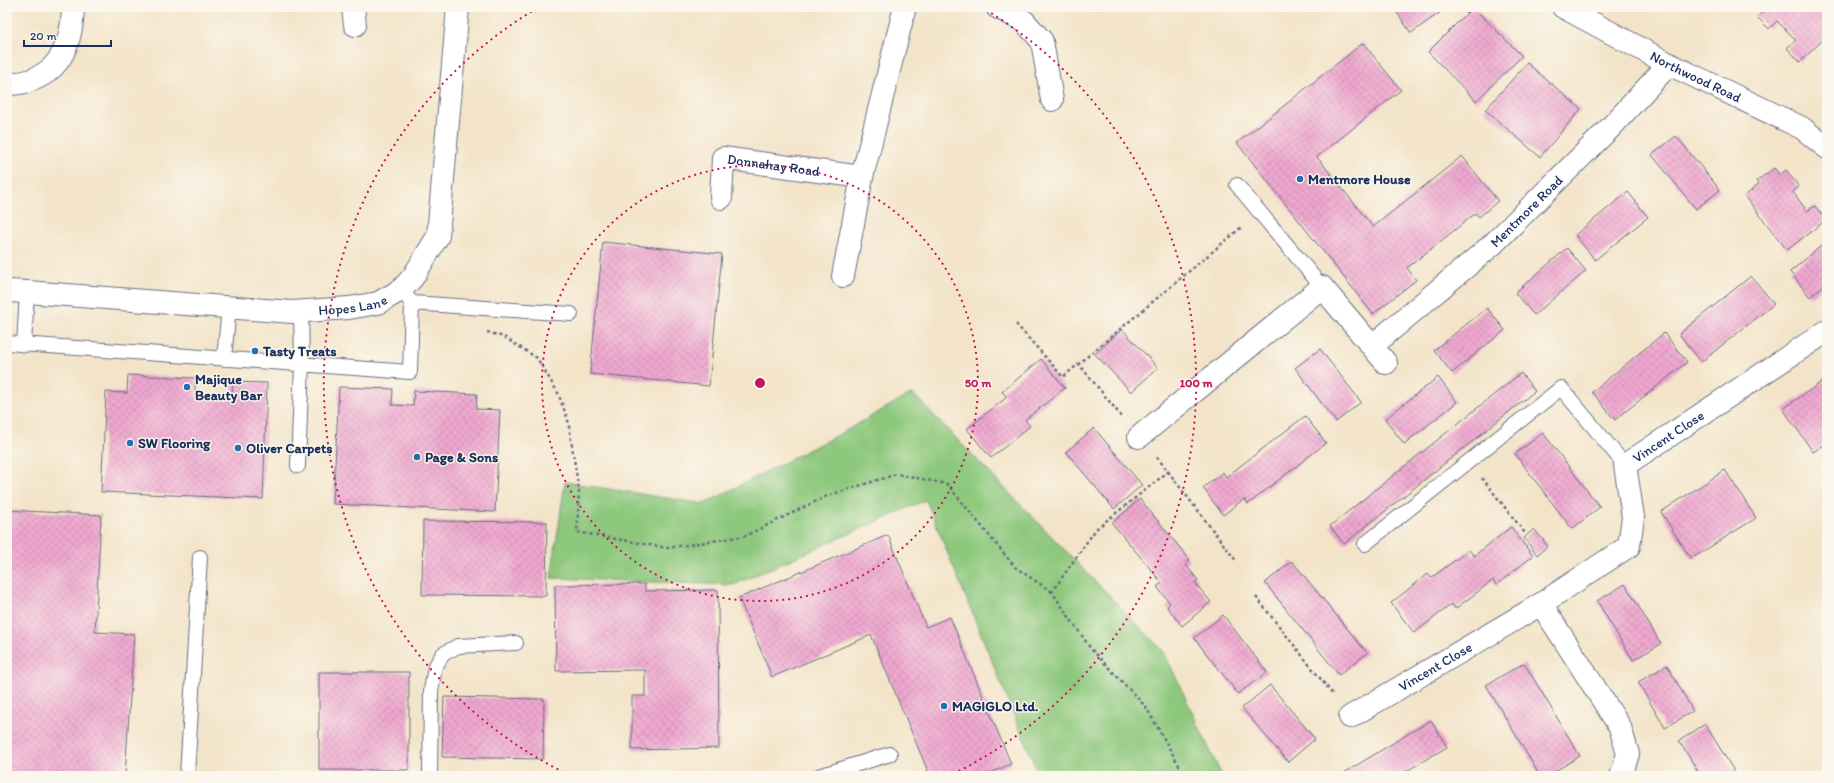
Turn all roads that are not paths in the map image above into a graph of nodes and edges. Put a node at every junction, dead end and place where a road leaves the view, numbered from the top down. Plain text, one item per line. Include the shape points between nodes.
1 (72, 7) edge
2 (458, 7) edge
3 (906, 7) edge
4 (997, 7) edge
5 (1563, 7) edge
6 (1029, 14) edge
7 (1669, 64) junction
8 (7, 84) edge
9 (1052, 100) dead end
10 (1827, 148) edge
11 (862, 177) junction
12 (1237, 185) dead end
13 (721, 198) dead end
14 (843, 276) dead end
15 (1322, 287) junction
16 (17, 292) edge
17 (406, 296) junction
18 (229, 307) junction
19 (301, 311) junction
20 (571, 314) dead end
21 (1827, 331) edge
22 (7, 343) edge
23 (24, 344) junction
24 (1372, 346) junction
25 (224, 359) junction
26 (1386, 363) dead end
27 (302, 364) junction
28 (1140, 437) road end
29 (1625, 465) junction
30 (298, 466) dead end
31 (1365, 544) dead end
32 (200, 557) dead end
33 (1541, 604) junction
34 (516, 642) dead end
35 (1350, 717) road end
36 (890, 754) dead end
37 (187, 776) edge
38 (430, 776) edge
39 (819, 776) edge
40 (1621, 776) edge

1 - 8 street via 72,22 66,48 55,65 40,77 20,84
2 - 17 street, Hopes Lane via 438,236 413,277
3 - 11 street
4 - 6 street
5 - 7 street, Northwood Road
6 - 9 street via 1042,41
7 - 10 street, Northwood Road via 1802,128
7 - 24 street, Mentmore Road via 1610,128 1493,244
11 - 13 street, Donnahay Road via 723,158
11 - 14 street
12 - 15 lane
15 - 24 street
15 - 28 street
16 - 18 street, Hopes Lane
16 - 23 lane
17 - 19 street, Hopes Lane via 349,308
17 - 20 lane
17 - 27 lane via 410,372
18 - 19 street, Hopes Lane
18 - 25 lane
19 - 27 lane
21 - 29 street, Vincent Close
22 - 23 lane
23 - 25 lane
24 - 26 street
25 - 27 lane
27 - 30 lane
29 - 31 lane via 1561,388
29 - 33 street, Vincent Close via 1633,517 1629,546
32 - 37 lane
33 - 35 street, Vincent Close
33 - 40 street via 1620,727 1628,754
34 - 38 lane via 458,646 443,654 435,667 431,690
36 - 39 lane

